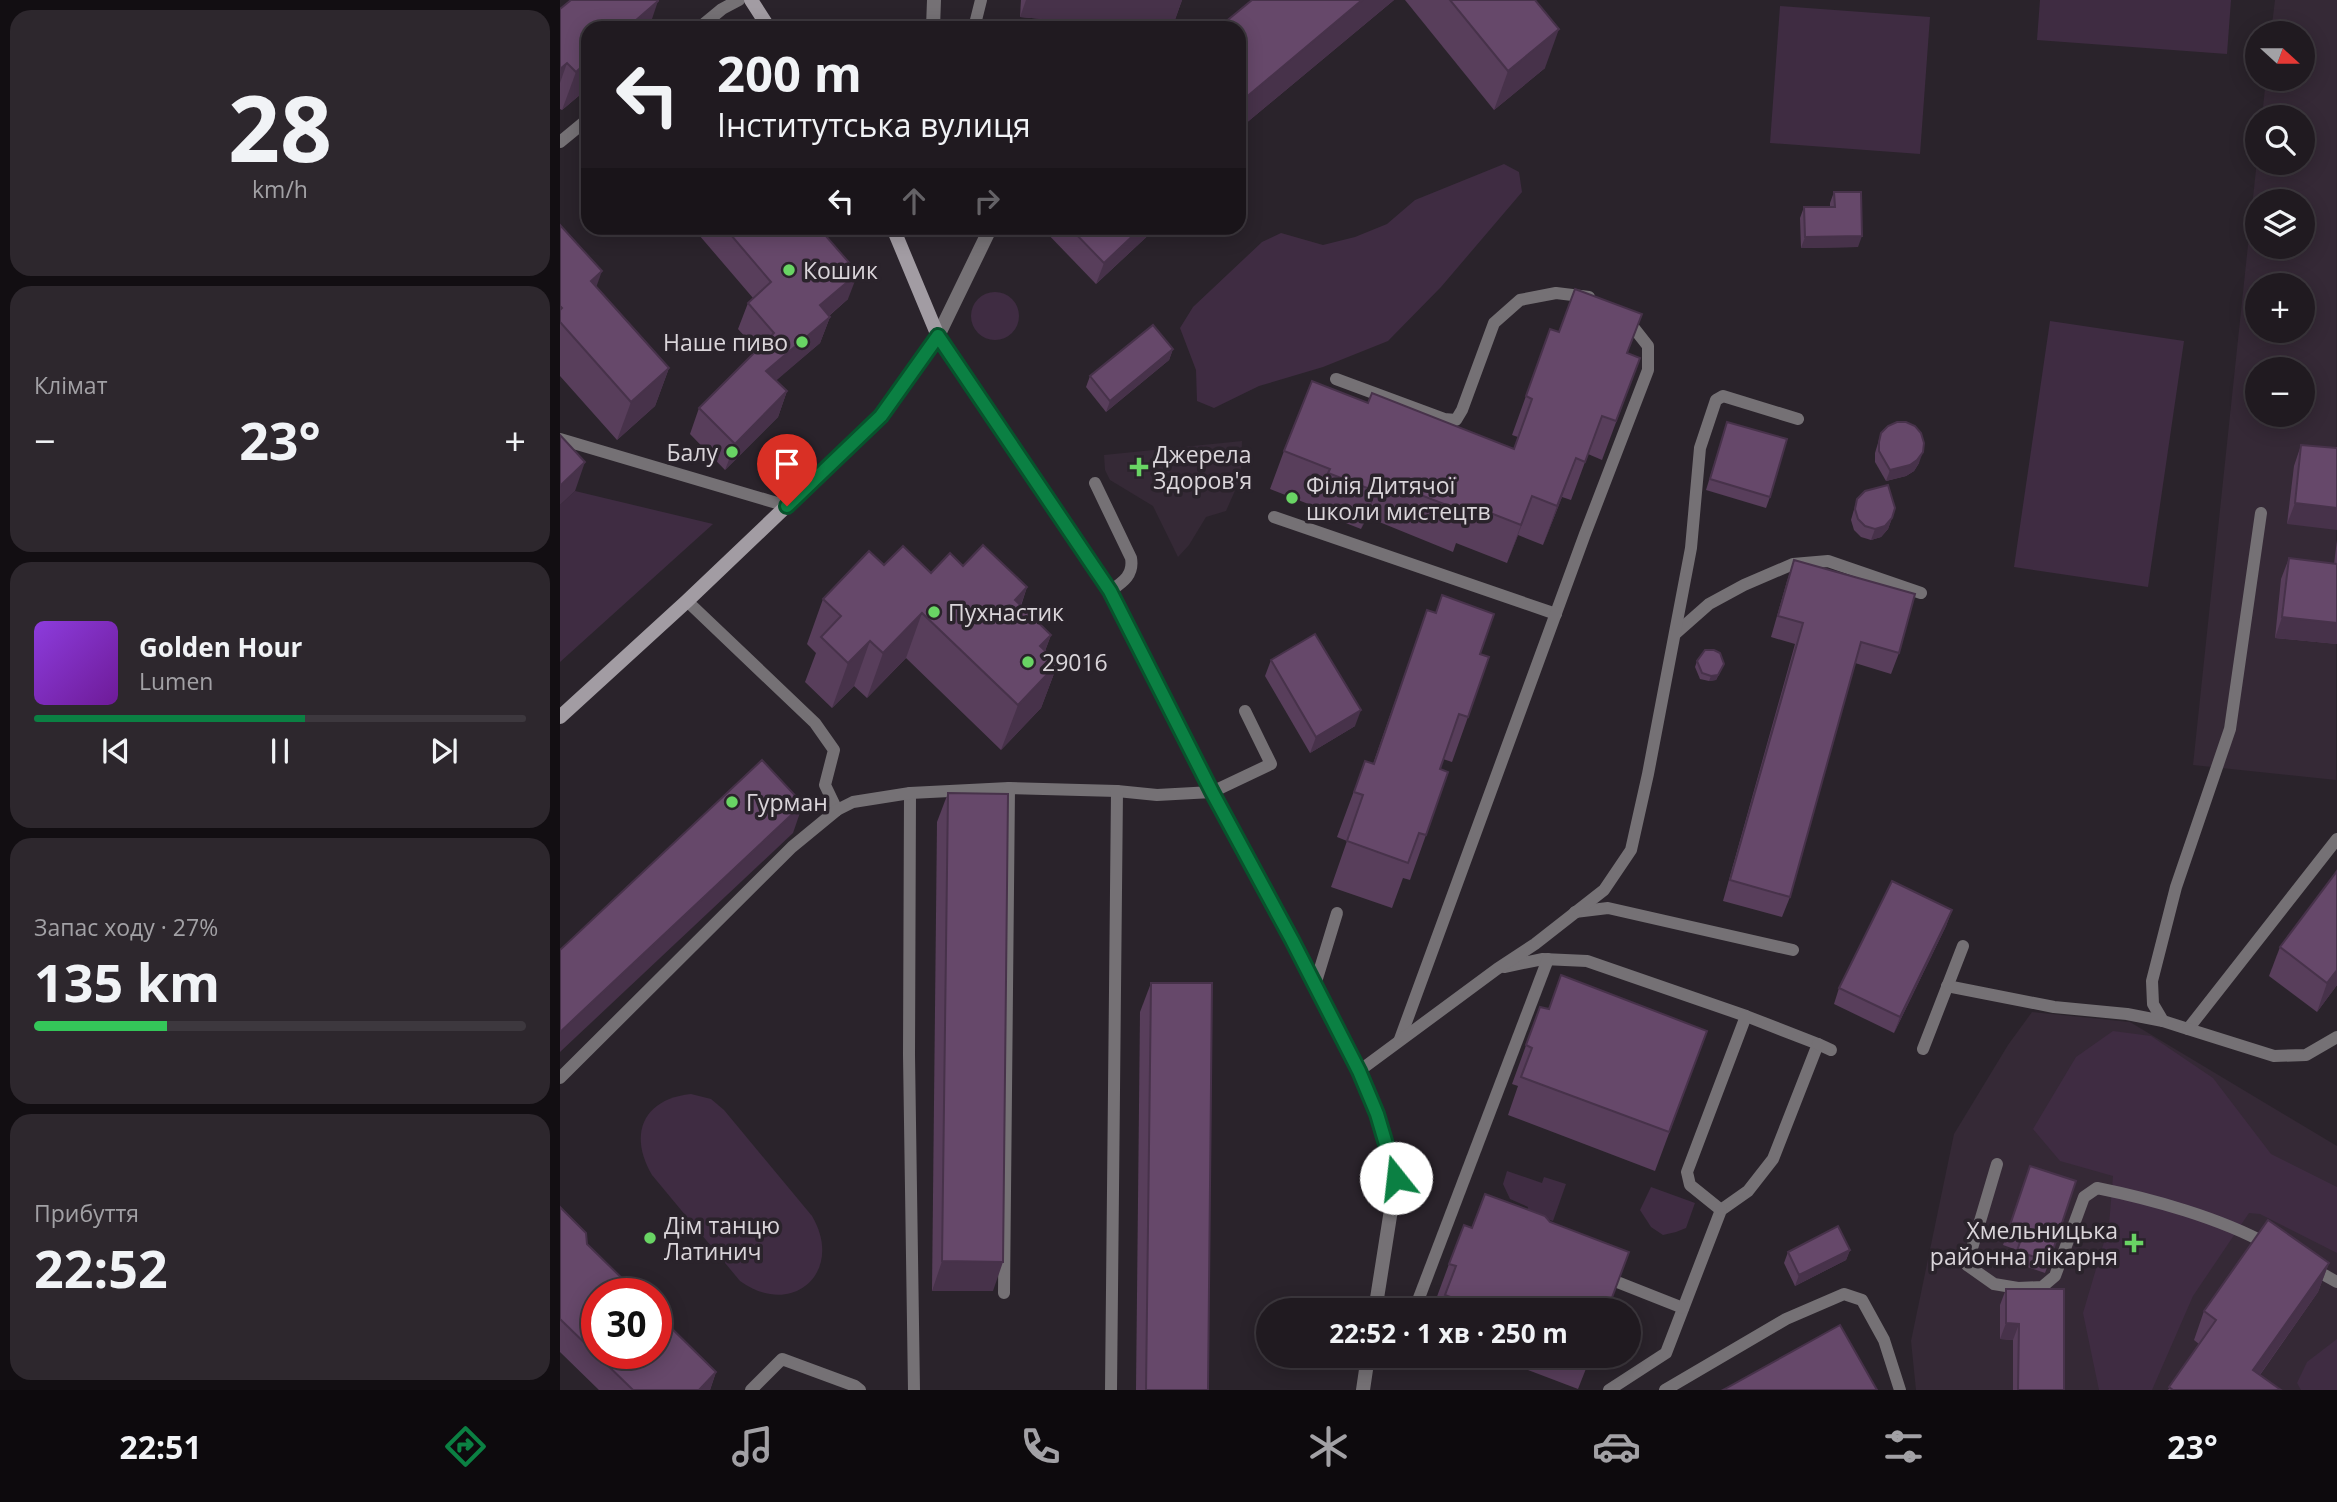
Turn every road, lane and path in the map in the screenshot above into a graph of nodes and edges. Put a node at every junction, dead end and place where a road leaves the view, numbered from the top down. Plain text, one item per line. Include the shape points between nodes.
1 (739, 0) edge
2 (751, 0) edge
3 (934, 0) edge
4 (981, 0) edge
5 (707, 21) edge
6 (764, 21) edge
7 (933, 21) edge
8 (976, 21) edge
9 (581, 125) edge
10 (560, 142) edge
11 (897, 235) edge
12 (987, 235) edge
13 (1599, 303) edge
14 (1619, 314) edge
15 (938, 336) junction
16 (1336, 379) dead end
17 (1798, 419) dead end
18 (560, 439) edge
19 (1095, 483) dead end
20 (787, 506) junction
21 (2261, 513) dead end
22 (1274, 517) dead end
23 (1110, 591) junction
24 (1921, 593) dead end
25 (687, 601) junction
26 (1556, 614) junction
27 (1675, 634) junction
28 (1245, 711) dead end
29 (560, 717) edge
30 (1010, 788) junction
31 (1117, 791) junction
32 (1212, 792) junction
33 (910, 793) junction
34 (837, 810) junction
35 (2337, 839) edge
36 (1575, 912) junction
37 (1337, 913) dead end
38 (1964, 946) dead end
39 (1793, 950) dead end
40 (1548, 959) junction
41 (1497, 969) junction
42 (1315, 985) junction
43 (1947, 986) junction
44 (1746, 1016) junction
45 (2163, 1021) junction
46 (2188, 1029) junction
47 (2337, 1037) edge
48 (1400, 1039) junction
49 (1818, 1044) junction
50 (1923, 1049) dead end
51 (1831, 1050) dead end
52 (1359, 1071) junction
53 (560, 1078) edge
54 (1997, 1164) dead end
55 (1721, 1210) junction
56 (2286, 1254) edge
57 (2298, 1260) edge
58 (1587, 1270) edge
59 (2337, 1282) edge
60 (1004, 1293) edge
61 (1377, 1298) edge
62 (1419, 1298) edge
63 (1683, 1308) junction
64 (1366, 1368) edge
65 (751, 1390) edge
66 (860, 1390) edge
67 (914, 1390) edge
68 (1111, 1390) edge
69 (1363, 1390) edge
70 (1609, 1390) edge
71 (1665, 1390) edge
72 (1900, 1390) edge

1 - 5 lane
2 - 6 street
3 - 7 street
4 - 8 lane
9 - 10 lane
11 - 15 street
12 - 15 street
13 - 16 lane via 1589,297 1556,293 1520,300 1494,323 1456,419 1444,419
14 - 26 lane via 1629,319 1648,346 1648,370
15 - 20 street via 881,416
15 - 23 street
17 - 27 lane via 1723,396 1716,400 1700,448 1691,548
18 - 20 lane
19 - 23 lane via 1132,566 1130,574
20 - 25 street
21 - 45 lane via 2230,729 2176,887 2152,981 2153,1004
22 - 26 lane
23 - 32 street
24 - 27 lane via 1828,561 1793,564 1709,604
25 - 29 street
25 - 34 lane via 815,723 834,750 825,785
26 - 48 lane
27 - 36 lane via 1631,850 1604,890
28 - 32 lane via 1271,764
30 - 31 lane
30 - 33 lane
30 - 60 lane
31 - 32 lane via 1157,795
31 - 68 lane
32 - 42 street
33 - 34 lane via 853,802
33 - 67 lane
34 - 53 lane via 792,847
35 - 46 lane
36 - 39 lane via 1608,908
36 - 41 lane
37 - 42 lane
38 - 43 lane
40 - 41 lane
40 - 44 lane via 1587,961
40 - 62 lane
41 - 48 lane
42 - 52 street
43 - 45 lane via 2054,1007
43 - 50 lane
44 - 49 lane
44 - 55 lane via 1687,1172 1690,1185
45 - 46 lane
46 - 47 lane via 2274,1056 2306,1055
48 - 52 lane
49 - 51 lane
49 - 55 lane via 1773,1159 1748,1191
52 - 61 street via 1396,1178
54 - 56 lane via 1967,1265 1994,1284 2042,1287 2055,1276 2084,1197 2097,1188 2144,1198 2250,1234
55 - 63 lane
57 - 59 lane
58 - 63 lane
63 - 70 lane via 1666,1353
64 - 69 street
65 - 66 lane via 782,1359
71 - 72 lane via 1786,1319 1844,1293 1862,1300 1884,1340

